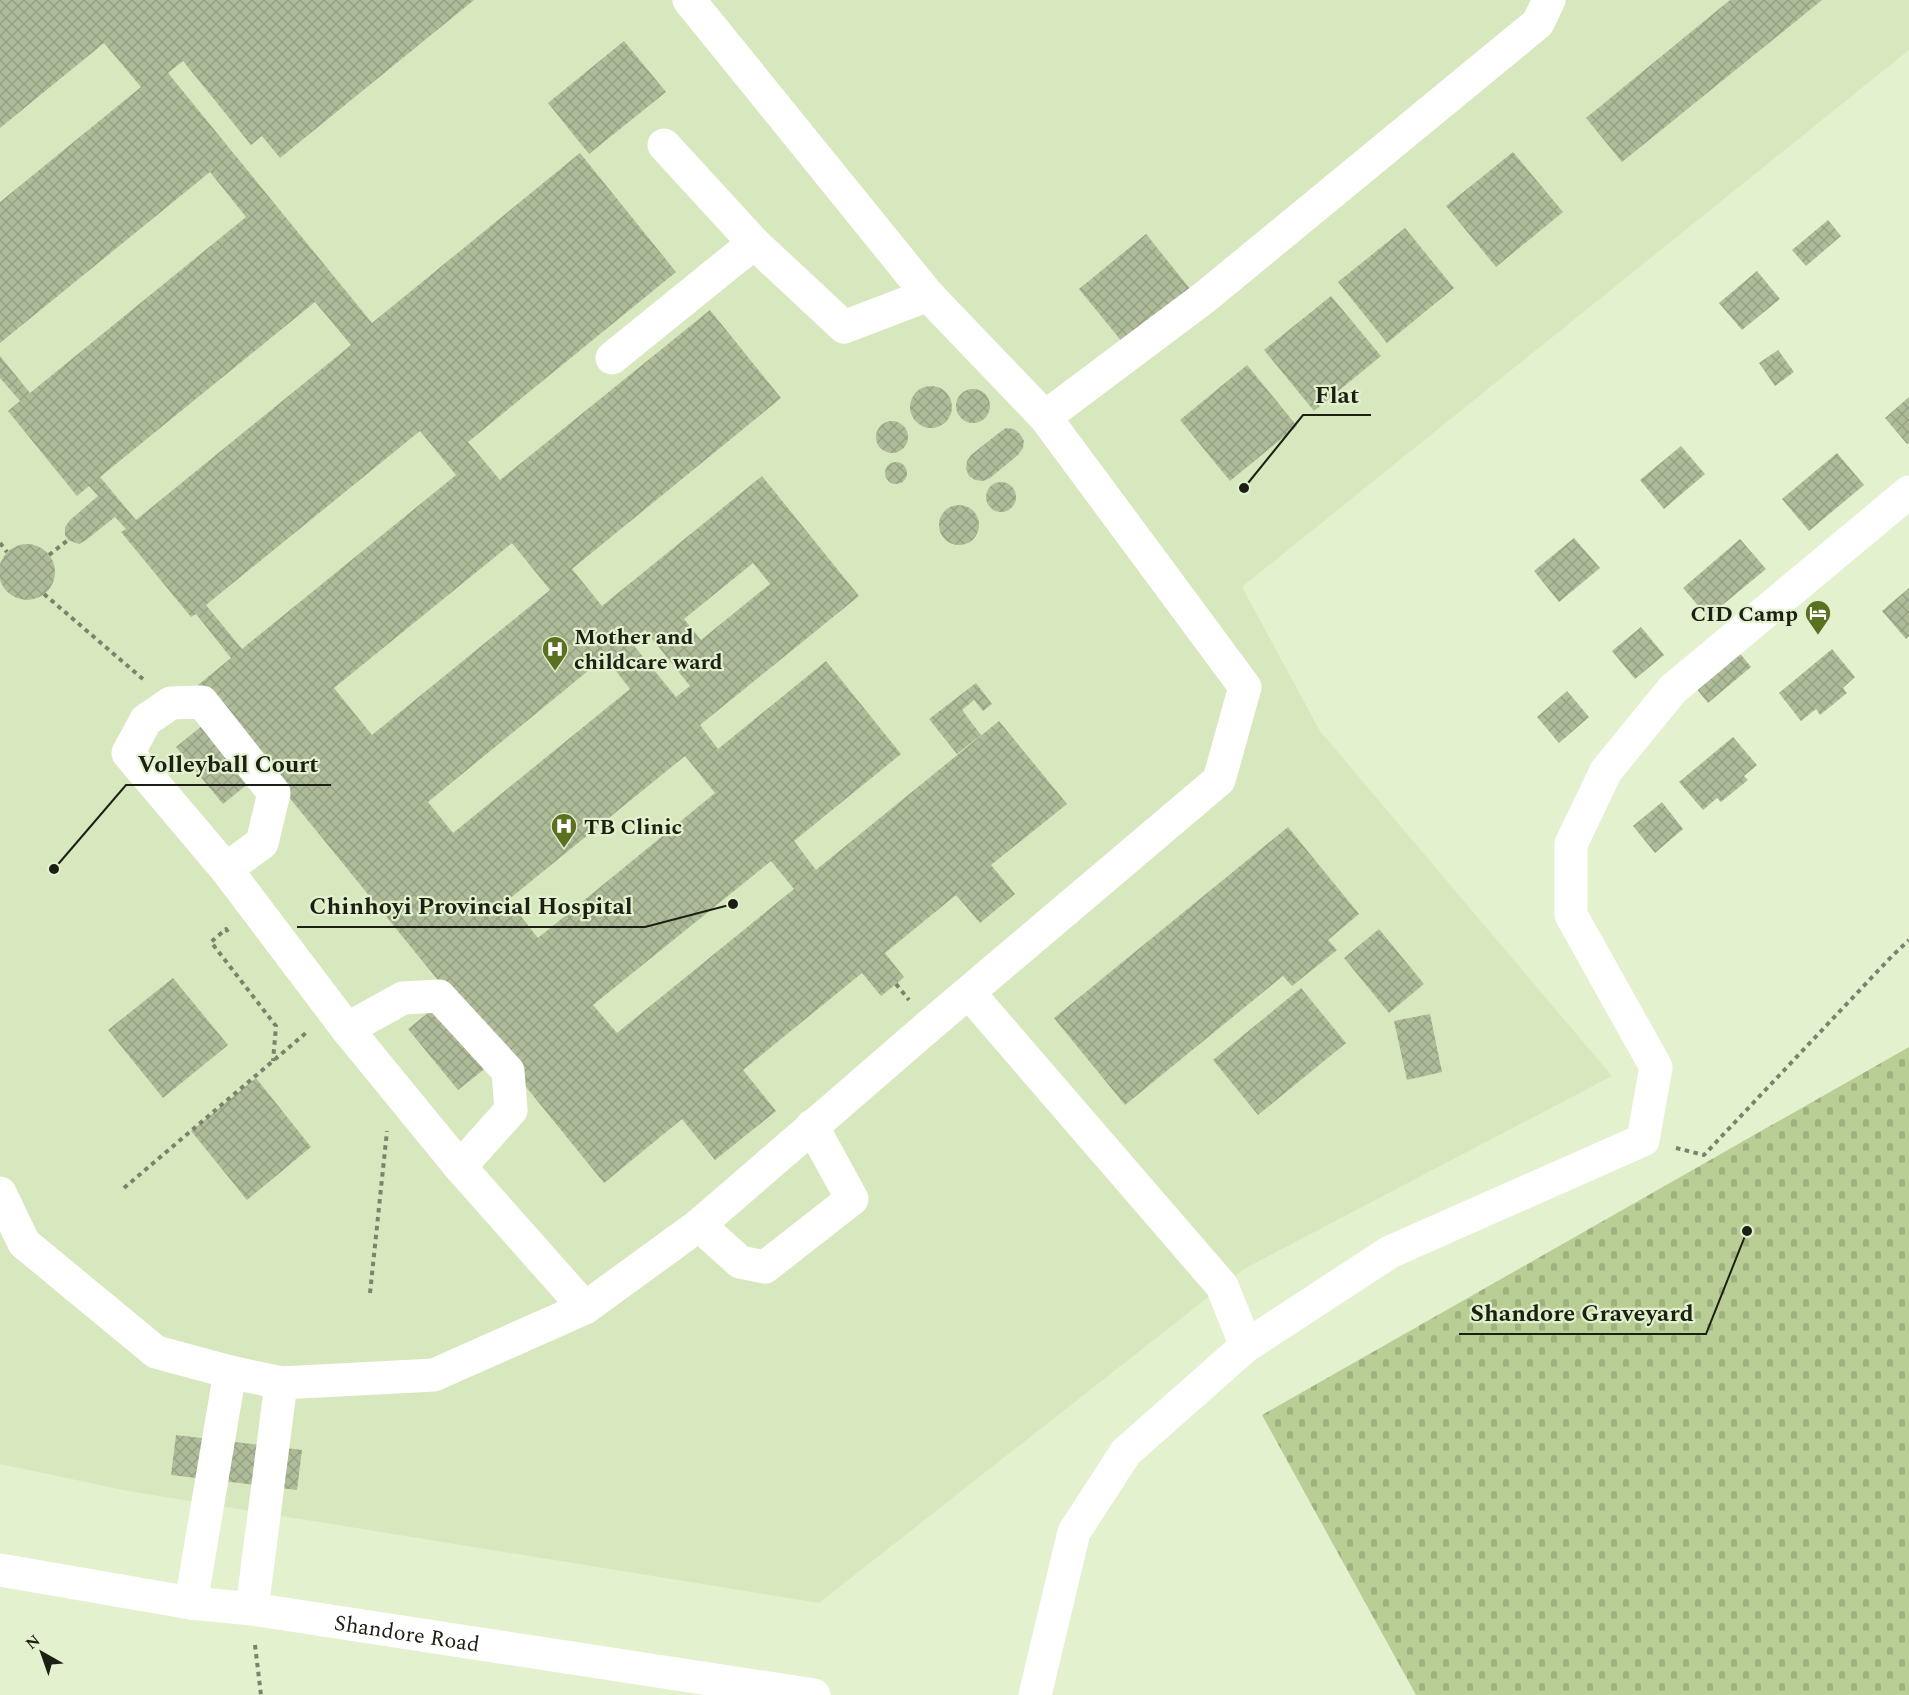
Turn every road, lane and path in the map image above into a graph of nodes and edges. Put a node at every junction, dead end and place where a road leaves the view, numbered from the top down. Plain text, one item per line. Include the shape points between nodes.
1 (689, 0) edge
2 (1549, 0) edge
3 (664, 145) dead end
4 (754, 243) junction
5 (928, 295) junction
6 (612, 358) dead end
7 (1045, 417) junction
8 (1909, 492) edge
9 (68, 540) dead end
10 (0, 543) edge
11 (7, 552) dead end
12 (49, 555) dead end
13 (44, 594) dead end
14 (171, 703) junction
15 (226, 869) junction
16 (234, 939) dead end
17 (1909, 940) edge
18 (969, 993) junction
19 (347, 1029) junction
20 (316, 1039) dead end
21 (273, 1061) junction
22 (387, 1126) dead end
23 (812, 1126) junction
24 (1643, 1140) junction
25 (460, 1167) junction
26 (124, 1188) dead end
27 (0, 1193) edge
28 (699, 1225) junction
29 (370, 1293) dead end
30 (585, 1308) junction
31 (1246, 1346) junction
32 (230, 1372) junction
33 (281, 1383) junction
34 (0, 1570) edge
35 (191, 1602) junction
36 (252, 1610) junction
37 (261, 1695) edge
38 (814, 1695) edge
39 (1035, 1695) edge

1 - 5 street
2 - 7 street via 1538,23 1205,297
3 - 4 street
4 - 5 street via 844,327
4 - 6 street
5 - 7 street
7 - 18 street via 1245,687 1219,780
8 - 24 street via 1673,689 1606,771 1571,844 1571,915 1656,1067
9 - 12 path
10 - 11 path
13 - 14 path
14 - 15 street via 146,720 128,753
14 - 15 street via 202,702 274,793 262,843
15 - 19 street
16 - 21 path via 226,929 211,942 276,1026
17 - 24 path via 1704,1155
18 - 23 street
18 - 31 street via 1222,1286
19 - 25 street
19 - 25 street via 403,998 439,996 507,1071 511,1110
20 - 21 path via 309,1030
21 - 26 path
22 - 29 path
23 - 28 street
23 - 28 street via 852,1200 765,1267 740,1262
24 - 31 street via 1390,1252
25 - 30 street
27 - 32 street via 24,1243 156,1352
28 - 30 street
30 - 33 street via 434,1375
31 - 39 street via 1126,1452 1074,1532
32 - 33 street
32 - 35 street
33 - 36 street
34 - 35 street, Shandore Road
35 - 36 street, Shandore Road
36 - 37 path
36 - 38 street, Shandore Road

